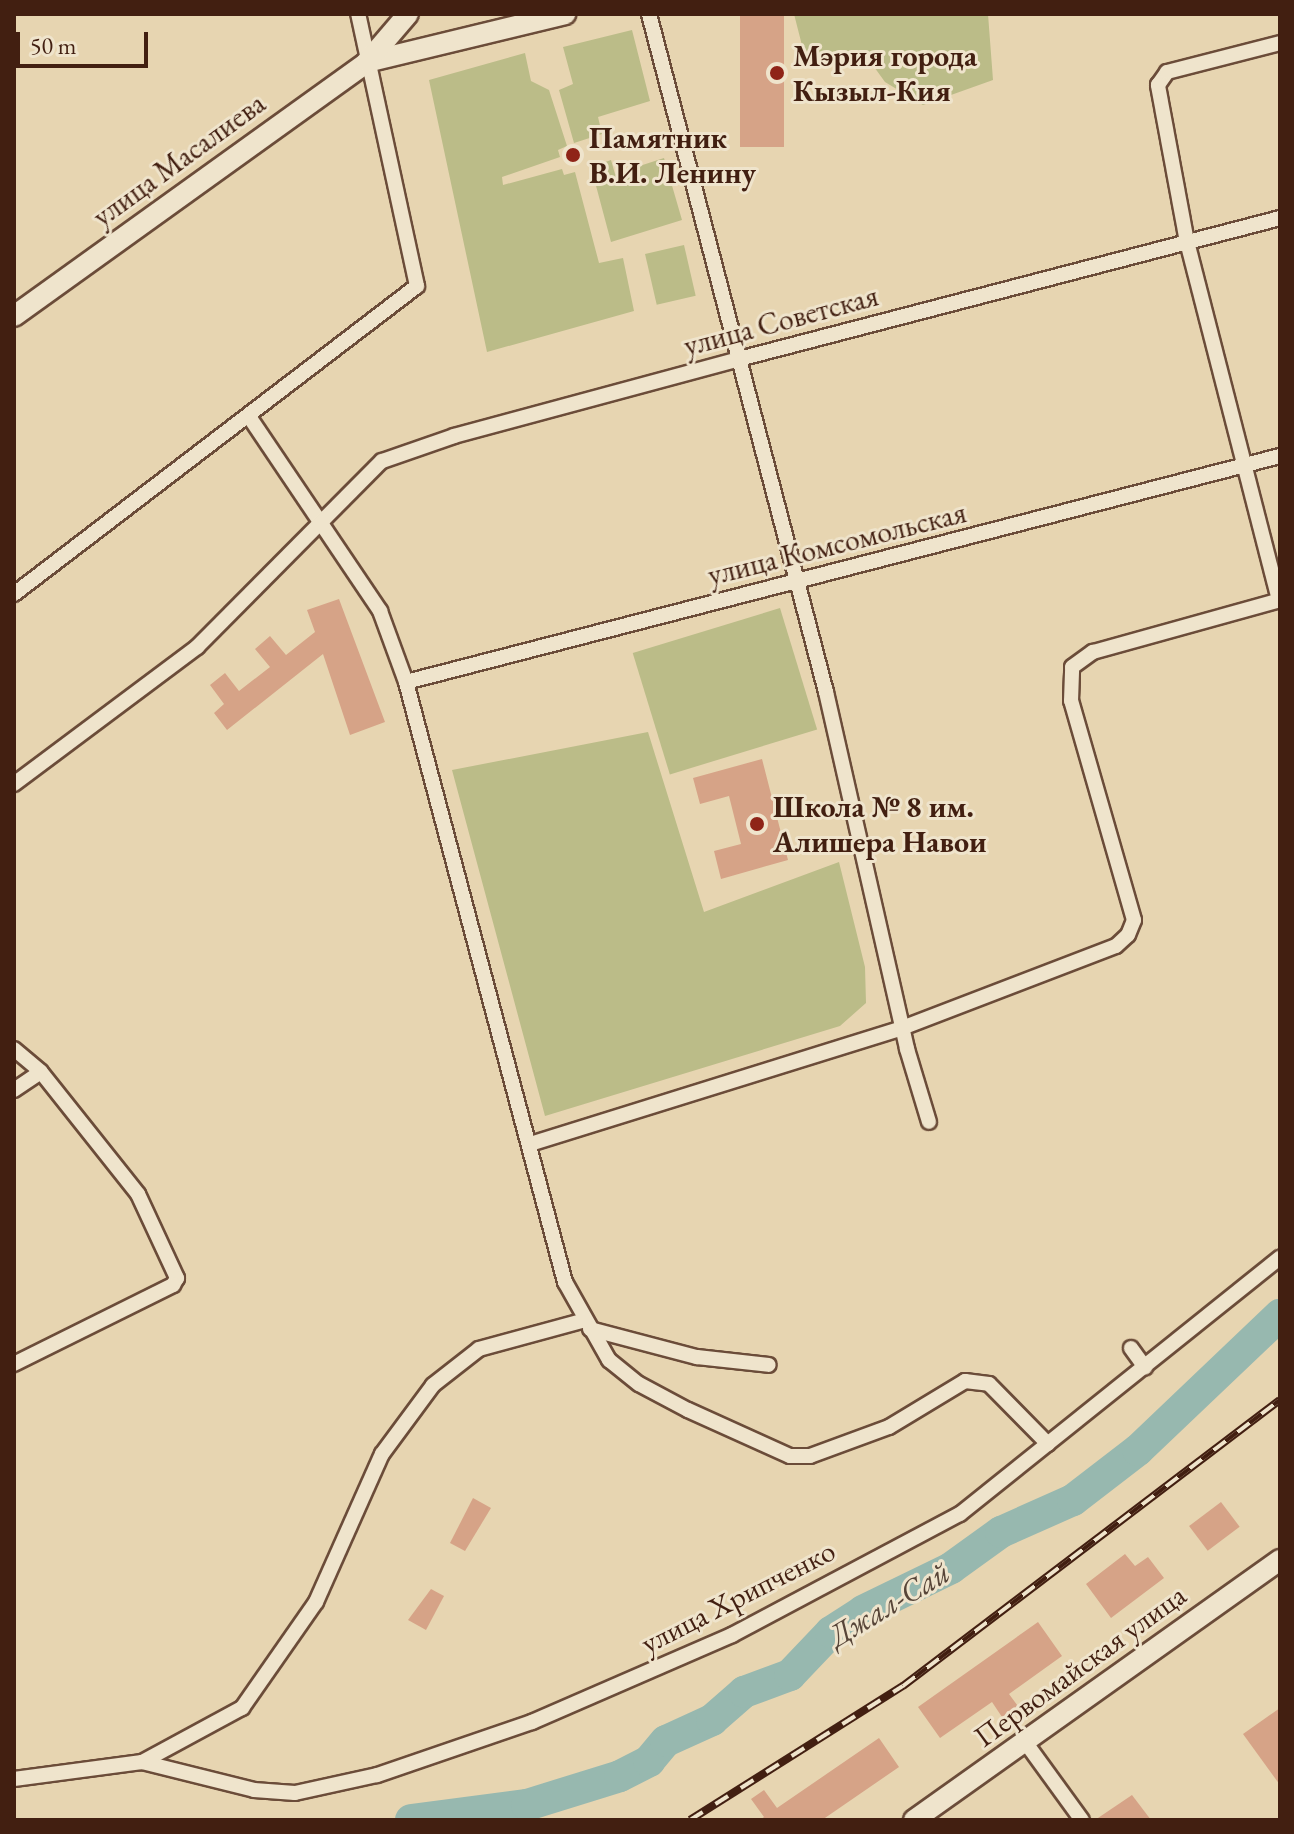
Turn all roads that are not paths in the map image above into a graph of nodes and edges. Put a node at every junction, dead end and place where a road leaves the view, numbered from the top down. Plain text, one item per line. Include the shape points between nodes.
1 (358, 14) edge
2 (408, 14) edge
3 (565, 14) edge
4 (649, 14) edge
5 (1280, 43) edge
6 (367, 62) junction
7 (1280, 218) edge
8 (1187, 242) junction
9 (14, 316) edge
10 (735, 360) junction
11 (250, 418) junction
12 (1280, 456) edge
13 (1243, 466) junction
14 (319, 521) junction
15 (796, 582) junction
16 (14, 594) edge
17 (1279, 600) edge
18 (406, 682) junction
19 (14, 784) edge
20 (902, 1028) junction
21 (14, 1049) edge
22 (41, 1072) junction
23 (14, 1090) edge
24 (929, 1122) dead end
25 (530, 1144) junction
26 (1280, 1258) edge
27 (588, 1324) junction
28 (1131, 1348) dead end
29 (14, 1364) edge
30 (769, 1365) dead end
31 (1145, 1367) junction
32 (1048, 1444) junction
33 (1280, 1560) edge
34 (1026, 1743) junction
35 (142, 1762) junction
36 (14, 1779) edge
37 (914, 1820) edge
38 (1082, 1820) edge

1 - 6 street
2 - 6 main road, улица Масалиева
3 - 6 main road
4 - 10 street
5 - 8 street via 1161,77 1160,111
6 - 9 main road, улица Масалиева
6 - 11 street via 418,283
7 - 8 street, улица Советская
8 - 10 street, улица Советская
8 - 13 street
10 - 14 street, улица Советская via 454,436 382,461
10 - 15 street
11 - 14 street
11 - 16 street
12 - 13 street, улица Комсомольская
13 - 15 street, улица Комсомольская
13 - 17 street
14 - 18 street via 380,611
14 - 19 street, улица Советская via 197,647
15 - 18 street, улица Комсомольская
15 - 20 street
17 - 20 street via 1079,659 1069,677 1071,701 1132,928 1099,955
18 - 25 street
20 - 24 street
20 - 25 street
21 - 22 street
22 - 23 street
22 - 29 street via 138,1194 177,1278 173,1285
25 - 27 street via 565,1282
26 - 31 street, улица Хрипченко
27 - 30 street via 697,1357
27 - 32 street via 609,1360 639,1384 737,1436 790,1456 810,1456 889,1427 965,1381 997,1390
27 - 35 street via 479,1349 433,1385 382,1454 316,1602 242,1708
28 - 31 street
31 - 32 street, улица Хрипченко
32 - 35 street, улица Хрипченко via 960,1514 732,1635 532,1722 377,1775 295,1793 254,1790
33 - 34 main road, Первомайская улица
34 - 37 main road, Первомайская улица
34 - 38 street
35 - 36 street

